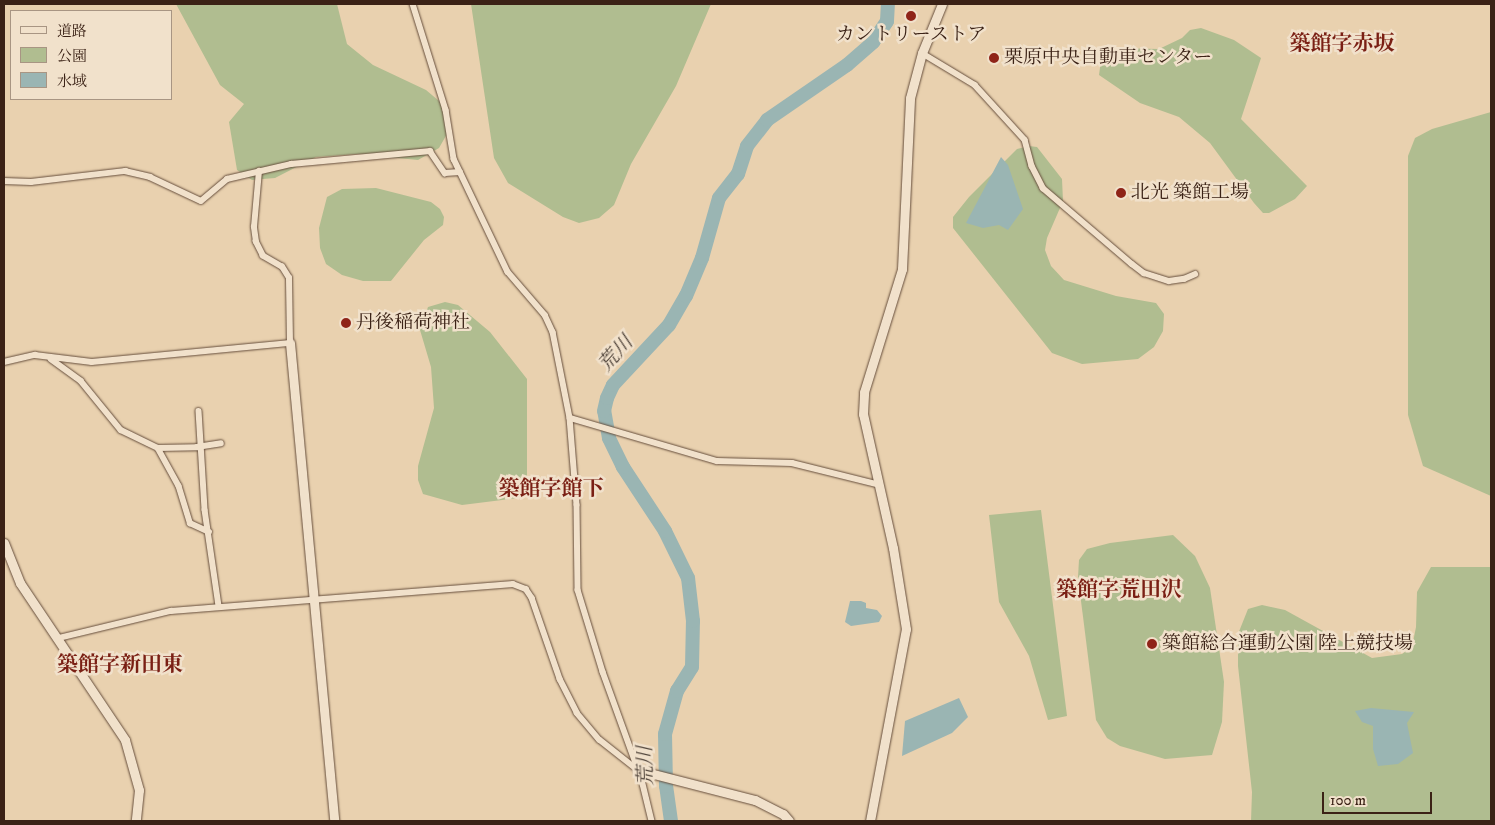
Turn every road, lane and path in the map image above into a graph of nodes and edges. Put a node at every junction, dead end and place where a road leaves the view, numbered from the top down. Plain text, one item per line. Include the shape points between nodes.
1 (413, 4) edge
2 (942, 4) edge
3 (922, 53) junction
4 (259, 171) junction
5 (460, 172) junction
6 (4, 181) edge
7 (1195, 274) dead end
8 (290, 343) junction
9 (49, 358) junction
10 (4, 362) edge
11 (200, 411) dead end
12 (570, 418) junction
13 (221, 443) dead end
14 (202, 446) junction
15 (158, 448) junction
16 (876, 484) junction
17 (210, 532) junction
18 (4, 543) edge
19 (315, 599) junction
20 (219, 606) junction
21 (60, 638) junction
22 (638, 770) junction
23 (136, 821) edge
24 (334, 821) edge
25 (652, 821) edge
26 (789, 821) edge
27 (870, 821) edge

1 - 5 street via 446,110 454,159
2 - 3 street
3 - 7 street via 975,85 1025,140 1042,188 1132,264 1144,273 1169,280
3 - 16 street via 910,98 902,269 864,392 862,414
4 - 5 street via 291,164 430,151 445,173
4 - 6 street via 227,180 201,201 150,177 125,171 32,182
4 - 8 street via 254,227 256,242 263,256 282,267 289,278
5 - 12 street via 508,272 545,315 553,332
8 - 9 street via 92,362
8 - 19 street
9 - 10 street via 35,355
9 - 15 street via 81,381 120,430
11 - 14 street
12 - 16 street via 717,461 792,464
12 - 22 street via 577,505 578,590
13 - 14 street
14 - 15 street
14 - 17 street via 205,510
15 - 17 street via 179,486 190,523
16 - 27 street via 893,548 906,629
17 - 20 street
18 - 21 street via 20,583
19 - 20 street
19 - 22 street via 513,584 526,589 577,713 600,740
19 - 24 street
20 - 21 street via 145,616
21 - 23 street via 125,740 139,790
22 - 25 street
22 - 26 street via 755,800 783,814

